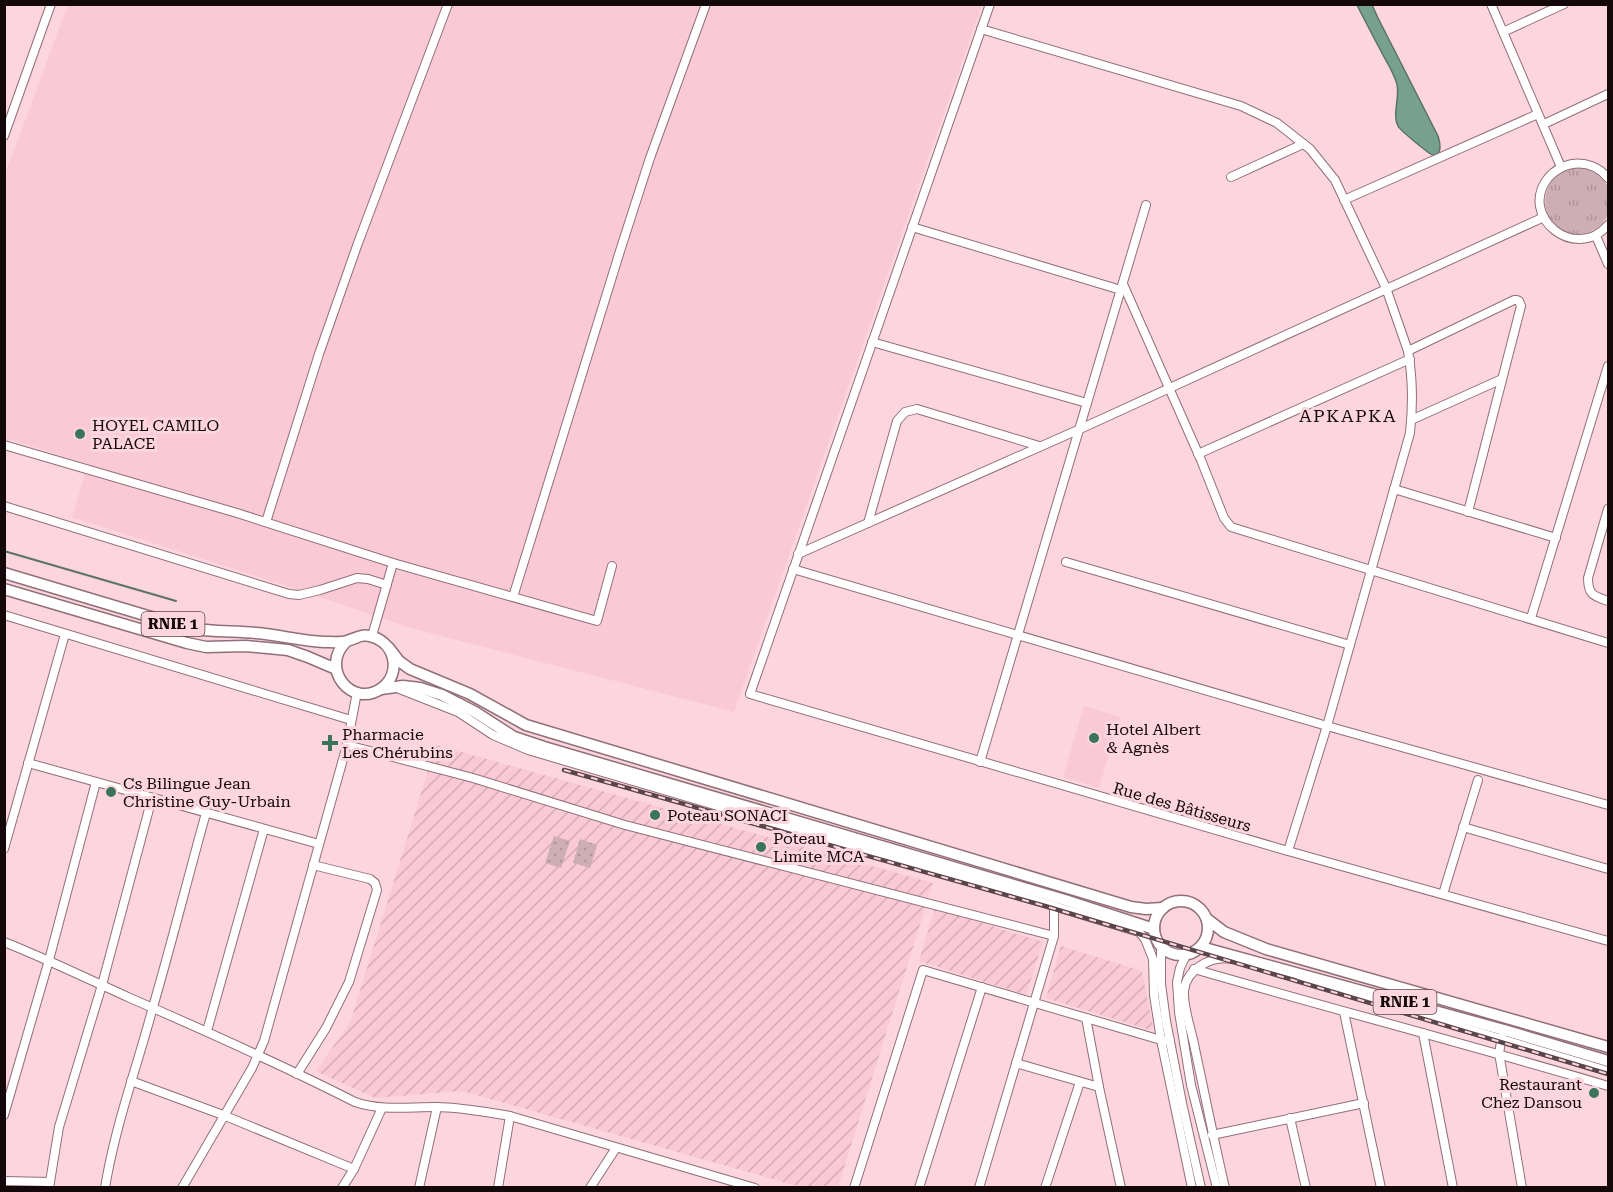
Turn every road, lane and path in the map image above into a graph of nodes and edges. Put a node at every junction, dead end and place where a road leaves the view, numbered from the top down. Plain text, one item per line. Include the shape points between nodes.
1 (51, 4) edge
2 (448, 4) edge
3 (706, 4) edge
4 (990, 4) edge
5 (1491, 4) edge
6 (1564, 4) edge
7 (981, 29) junction
8 (1503, 32) junction
9 (1608, 94) edge
10 (1538, 114) junction
11 (1544, 124) junction
12 (4, 136) edge
13 (1303, 144) junction
14 (1561, 167) junction
15 (1231, 177) dead end
16 (1608, 178) edge
17 (1344, 200) junction
18 (1146, 205) dead end
19 (1544, 217) junction
20 (1608, 225) edge
21 (912, 226) junction
22 (1596, 236) junction
23 (1608, 264) edge
24 (1122, 287) junction
25 (1386, 288) junction
26 (872, 342) junction
27 (1408, 351) junction
28 (1410, 360) junction
29 (1608, 366) edge
30 (1502, 379) junction
31 (1169, 387) junction
32 (1087, 403) junction
33 (1412, 420) junction
34 (1080, 429) junction
35 (4, 445) edge
36 (1039, 446) junction
37 (1198, 454) junction
38 (1394, 489) junction
39 (4, 506) edge
40 (1608, 509) edge
41 (1468, 512) junction
42 (266, 522) junction
43 (868, 523) junction
44 (1556, 538) junction
45 (798, 554) junction
46 (1066, 562) dead end
47 (393, 563) junction
48 (612, 566) dead end
49 (793, 569) junction
50 (1371, 570) junction
51 (4, 573) edge
52 (387, 585) junction
53 (4, 589) edge
54 (513, 597) junction
55 (1608, 601) edge
56 (4, 615) edge
57 (1531, 618) junction
58 (64, 634) junction
59 (1018, 634) junction
60 (372, 636) junction
61 (347, 641) junction
62 (1608, 643) edge
63 (1350, 645) junction
64 (389, 648) junction
65 (336, 669) junction
66 (387, 688) junction
67 (357, 692) junction
68 (351, 720) junction
69 (1327, 726) junction
70 (347, 745) junction
71 (980, 762) junction
72 (28, 763) junction
73 (1479, 780) dead end
74 (96, 782) junction
75 (152, 798) junction
76 (1608, 805) edge
77 (206, 813) junction
78 (1463, 827) junction
79 (264, 829) junction
80 (319, 844) junction
81 (4, 849) edge
82 (1288, 851) junction
83 (313, 865) junction
84 (1608, 869) edge
85 (1443, 894) junction
86 (1053, 906) junction
87 (1163, 908) junction
88 (1207, 919) junction
89 (1154, 929) junction
90 (1054, 936) junction
91 (1608, 941) edge
92 (4, 942) edge
93 (1161, 947) junction
94 (1201, 947) junction
95 (1186, 955) junction
96 (49, 960) junction
97 (1194, 969) junction
98 (102, 985) junction
99 (982, 987) junction
100 (1034, 1003) junction
101 (153, 1008) junction
102 (1344, 1012) junction
103 (1086, 1018) junction
104 (207, 1031) junction
105 (1423, 1033) junction
106 (1503, 1035) junction
107 (1161, 1040) junction
108 (1170, 1041) junction
109 (1608, 1047) edge
110 (1499, 1053) junction
111 (258, 1055) junction
112 (1608, 1061) edge
113 (1017, 1063) junction
114 (1608, 1071) edge
115 (297, 1074) junction
116 (131, 1081) junction
117 (1080, 1082) junction
118 (1608, 1086) edge
119 (1099, 1087) junction
120 (1364, 1103) junction
121 (437, 1107) junction
122 (382, 1108) junction
123 (4, 1115) edge
124 (223, 1115) junction
125 (510, 1116) junction
126 (1290, 1118) junction
127 (1212, 1135) junction
128 (616, 1148) junction
129 (354, 1168) junction
130 (4, 1181) edge
131 (50, 1185) edge
132 (734, 1185) edge
133 (105, 1188) edge
134 (182, 1188) edge
135 (342, 1188) edge
136 (419, 1188) edge
137 (498, 1188) edge
138 (590, 1188) edge
139 (755, 1188) edge
140 (854, 1188) edge
141 (919, 1188) edge
142 (979, 1188) edge
143 (1045, 1188) edge
144 (1121, 1188) edge
145 (1192, 1188) edge
146 (1201, 1188) edge
147 (1217, 1188) edge
148 (1225, 1188) edge
149 (1306, 1188) edge
150 (1381, 1188) edge
151 (1453, 1188) edge
152 (1522, 1188) edge

1 - 12 street
2 - 42 street via 322,344
3 - 54 street via 650,158
4 - 7 street
5 - 8 street
6 - 8 street
7 - 13 street via 1241,106 1277,123
7 - 21 street
8 - 10 street
9 - 11 street
10 - 11 street
10 - 17 street
11 - 14 street
13 - 15 street
13 - 17 street via 1322,162
14 - 16 street via 1587,164
14 - 19 street via 1543,186 1540,199
17 - 25 street
18 - 24 street
19 - 22 street via 1552,229 1569,238
19 - 25 street
20 - 22 street
21 - 24 street
21 - 26 street
22 - 23 street
24 - 31 street
24 - 32 street
25 - 27 street
25 - 31 street
26 - 32 street
26 - 45 street
27 - 28 street
27 - 30 street via 1517,300 1521,306
28 - 33 street
28 - 37 street
29 - 44 street
30 - 33 street
30 - 41 street
31 - 34 street
31 - 37 street
32 - 34 street
33 - 38 street
34 - 36 street
34 - 59 street
35 - 42 street
36 - 43 street
36 - 43 street via 917,409 905,412 897,421
37 - 50 street via 1231,527
38 - 41 street
38 - 50 street
39 - 52 street via 289,594 299,595 357,578
40 - 55 street via 1588,578 1594,596
41 - 44 street
42 - 47 street
43 - 45 street
44 - 57 street
45 - 49 street
46 - 63 street
47 - 52 street
47 - 54 street
48 - 54 street via 597,621
49 - 59 street
49 - 71 street, Rue des Bâtisseurs via 750,694
50 - 57 street
50 - 63 street
51 - 61 highway, RNIE 1 via 188,628
52 - 60 street
53 - 65 highway, RNIE 1 via 188,643 288,650
56 - 58 street
57 - 62 street
58 - 68 street
58 - 72 street
59 - 69 street
59 - 71 street
60 - 61 highway, RNIE 1
60 - 64 highway, RNIE 1
61 - 65 highway via 338,653
63 - 69 street
64 - 66 highway via 393,670
64 - 87 highway, RNIE 1 via 410,669 470,694 526,725 1131,907
65 - 67 highway, RNIE 1 via 343,684
66 - 67 highway
66 - 86 street via 458,712 493,735 528,750
66 - 89 highway via 420,688 475,712 514,737 544,747
67 - 68 street
68 - 70 street
69 - 76 street
69 - 82 street
70 - 80 street
70 - 90 street via 473,778 625,825
71 - 82 street, Rue des Bâtisseurs
72 - 74 street
72 - 81 street
73 - 78 street
74 - 75 street
74 - 96 street
75 - 77 street
75 - 98 street
77 - 79 street
77 - 101 street
78 - 84 street
78 - 85 street
79 - 80 street
79 - 104 street
80 - 83 street
82 - 85 street, Rue des Bâtisseurs
83 - 111 street
83 - 115 street via 370,879 377,890 349,982
85 - 91 street, Rue des Bâtisseurs
86 - 90 street
86 - 107 street via 1139,932 1145,939 1153,959
87 - 88 highway, RNIE 1 via 1173,902 1191,903
87 - 89 highway
88 - 94 highway via 1207,937
88 - 109 highway, RNIE 1 via 1224,932 1266,949
89 - 93 highway
90 - 100 street
92 - 96 street
93 - 95 highway via 1175,955
93 - 108 street via 1161,984
94 - 95 highway
94 - 106 highway, RNIE 1
95 - 147 street via 1178,982 1179,1011 1191,1085
96 - 98 street
96 - 123 street
97 - 102 street
97 - 106 street via 1226,957
97 - 127 street via 1184,990
98 - 101 street
98 - 131 street via 59,1127
99 - 100 street
99 - 140 street via 923,970
99 - 141 street
100 - 103 street
100 - 113 street
101 - 104 street
101 - 116 street
102 - 105 street
102 - 120 street
103 - 107 street
103 - 119 street
104 - 111 street
105 - 110 street
105 - 151 street
106 - 110 street
106 - 112 highway, RNIE 1
106 - 114 street
107 - 108 street
107 - 145 street
108 - 146 street
110 - 118 street
110 - 152 street
111 - 115 street
111 - 124 street
113 - 117 street
113 - 142 street
115 - 122 street via 355,1102
116 - 124 street
116 - 133 street
117 - 119 street
117 - 143 street
119 - 144 street
120 - 126 street
120 - 150 street
121 - 122 street
121 - 125 street
121 - 136 street
122 - 129 street
124 - 129 street
124 - 134 street
125 - 128 street
125 - 137 street
126 - 127 street
126 - 149 street
127 - 148 street
128 - 132 street
128 - 138 street
129 - 135 street
130 - 131 street
132 - 139 street

